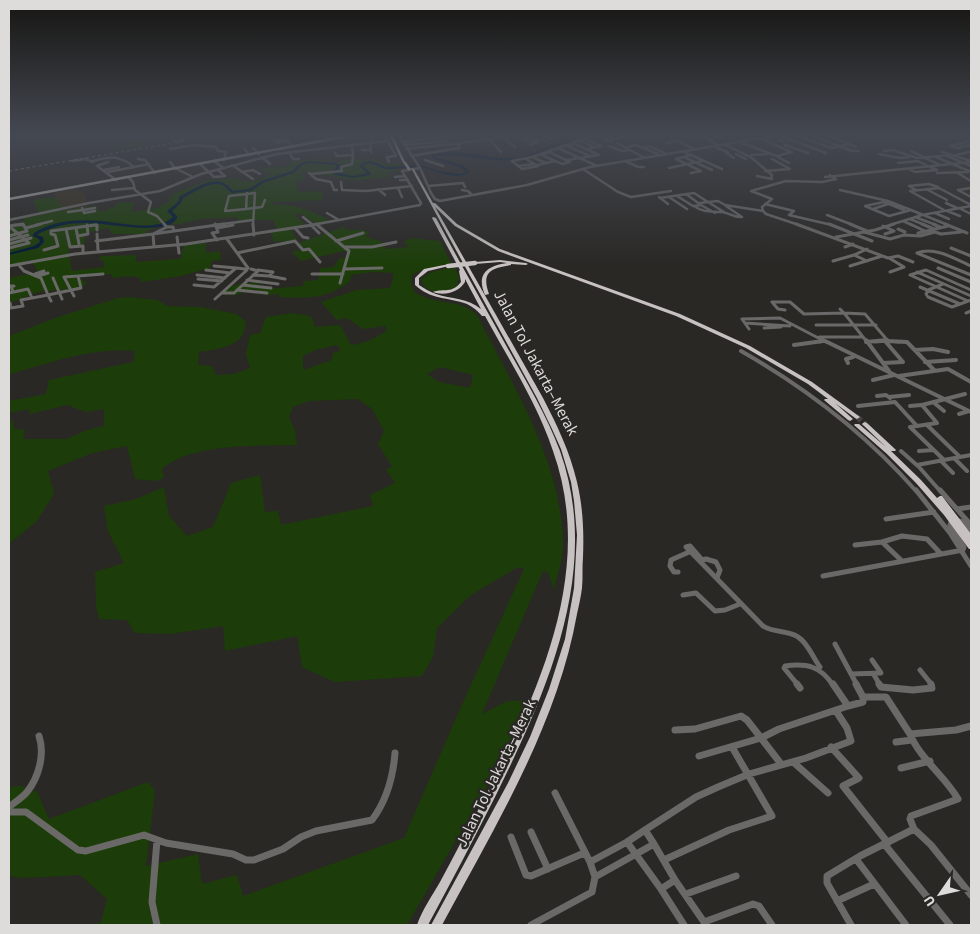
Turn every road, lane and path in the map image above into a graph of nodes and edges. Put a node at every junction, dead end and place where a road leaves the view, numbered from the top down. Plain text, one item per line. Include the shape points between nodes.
1 (114, 178) edge
2 (129, 178) joint
3 (192, 178) edge
4 (315, 178) edge
5 (406, 178) edge
6 (415, 178) edge
7 (416, 178) edge
8 (424, 178) edge
9 (551, 178) edge
10 (597, 178) edge
11 (771, 178) edge
12 (833, 178) edge
13 (116, 180) junction
14 (408, 180) junction
15 (402, 181) dead end
16 (341, 182) dead end
17 (777, 182) junction
18 (412, 186) junction
19 (428, 186) junction
20 (465, 187) dead end
21 (134, 188) junction
22 (398, 188) junction
23 (939, 188) junction
24 (971, 188) edge
25 (119, 189) junction
26 (378, 189) junction
27 (927, 189) junction
28 (112, 190) dead end
29 (342, 190) junction
30 (462, 190) dead end
31 (840, 190) dead end
32 (916, 190) junction
33 (671, 191) dead end
34 (247, 193) junction
35 (654, 194) junction
36 (686, 194) junction
37 (142, 195) junction
38 (385, 195) dead end
39 (472, 195) junction
40 (677, 196) junction
41 (970, 196) edge
42 (402, 197) dead end
43 (669, 197) junction
44 (124, 198) junction
45 (660, 198) junction
46 (960, 199) junction
47 (9, 200) edge
48 (265, 200) dead end
49 (408, 202) dead end
50 (431, 202) junction
51 (708, 202) junction
52 (699, 203) junction
53 (668, 204) dead end
54 (765, 204) junction
55 (888, 204) junction
56 (691, 205) junction
57 (725, 205) junction
58 (971, 205) edge
59 (412, 206) junction
60 (682, 206) junction
61 (82, 207) junction
62 (254, 208) junction
63 (742, 208) junction
64 (897, 208) junction
65 (957, 208) junction
66 (246, 209) junction
67 (688, 209) dead end
68 (873, 209) junction
69 (752, 210) junction
70 (946, 210) junction
71 (732, 211) junction
72 (763, 211) junction
73 (906, 211) junction
74 (68, 212) dead end
75 (724, 212) junction
76 (327, 213) dead end
77 (716, 213) junction
78 (881, 213) junction
79 (934, 213) junction
80 (737, 214) junction
81 (971, 214) edge
82 (923, 215) junction
83 (827, 216) dead end
84 (960, 216) dead end
85 (302, 217) dead end
86 (915, 217) junction
87 (910, 219) junction
88 (949, 219) dead end
89 (9, 220) edge
90 (253, 220) junction
91 (339, 220) junction
92 (842, 220) junction
93 (903, 221) junction
94 (52, 222) dead end
95 (837, 222) dead end
96 (87, 225) junction
97 (233, 225) dead end
98 (313, 225) junction
99 (166, 226) junction
100 (216, 226) junction
101 (872, 226) dead end
102 (883, 226) junction
103 (949, 226) junction
104 (9, 228) edge
105 (26, 228) junction
106 (76, 228) junction
107 (295, 228) junction
108 (879, 228) junction
109 (941, 228) junction
110 (66, 229) junction
111 (96, 230) dead end
112 (895, 230) junction
113 (958, 230) junction
114 (174, 231) junction
115 (931, 231) junction
116 (962, 231) junction
117 (16, 232) junction
118 (865, 232) junction
119 (905, 232) dead end
120 (918, 232) dead end
121 (319, 233) dead end
122 (363, 233) dead end
123 (854, 233) junction
124 (945, 233) junction
125 (967, 233) dead end
126 (97, 234) dead end
127 (153, 234) junction
128 (885, 234) dead end
129 (28, 235) dead end
130 (254, 235) junction
131 (9, 236) edge
132 (78, 236) junction
133 (901, 236) junction
134 (21, 237) junction
135 (177, 237) dead end
136 (835, 237) junction
137 (31, 238) dead end
138 (133, 238) junction
139 (308, 238) dead end
140 (227, 239) junction
141 (9, 240) edge
142 (25, 240) junction
143 (217, 240) junction
144 (96, 241) junction
145 (336, 241) junction
146 (872, 241) dead end
147 (396, 242) dead end
148 (9, 244) edge
149 (79, 244) dead end
150 (117, 244) junction
151 (853, 244) junction
152 (90, 245) dead end
153 (178, 245) junction
154 (84, 246) junction
155 (154, 247) junction
156 (344, 247) junction
157 (846, 247) dead end
158 (9, 248) edge
159 (951, 248) dead end
160 (129, 249) junction
161 (867, 249) junction
162 (44, 250) dead end
163 (98, 250) junction
164 (83, 252) junction
165 (179, 253) dead end
166 (237, 253) junction
167 (854, 255) junction
168 (882, 256) junction
169 (971, 256) edge
170 (889, 258) junction
171 (458, 260) junction
172 (833, 261) dead end
173 (869, 261) junction
174 (320, 262) dead end
175 (474, 262) junction
176 (913, 262) dead end
177 (532, 263) junction
178 (18, 264) junction
179 (448, 265) junction
180 (9, 266) edge
181 (214, 266) dead end
182 (850, 266) dead end
183 (971, 266) edge
184 (236, 268) junction
185 (382, 268) dead end
186 (938, 268) dead end
187 (248, 269) junction
188 (344, 269) junction
189 (206, 270) dead end
190 (258, 270) junction
191 (902, 270) junction
192 (909, 270) dead end
193 (44, 271) dead end
194 (890, 272) dead end
195 (917, 272) junction
196 (48, 273) dead end
197 (230, 273) junction
198 (103, 274) dead end
199 (312, 274) dead end
200 (343, 274) junction
201 (950, 274) junction
202 (37, 275) junction
203 (86, 275) junction
204 (253, 275) junction
205 (971, 275) edge
206 (78, 276) junction
207 (269, 276) junction
208 (198, 277) dead end
209 (565, 277) junction
210 (941, 277) junction
211 (53, 278) dead end
212 (285, 279) dead end
213 (223, 280) junction
214 (248, 280) junction
215 (89, 281) dead end
216 (340, 282) dead end
217 (971, 282) edge
218 (25, 283) dead end
219 (278, 284) dead end
220 (943, 284) junction
221 (194, 285) dead end
222 (243, 285) junction
223 (14, 286) dead end
224 (920, 287) dead end
225 (936, 287) junction
226 (271, 288) dead end
227 (28, 289) junction
228 (237, 290) junction
229 (928, 290) junction
230 (971, 290) edge
231 (71, 291) junction
232 (13, 292) junction
233 (9, 293) edge
234 (60, 293) junction
235 (222, 293) junction
236 (267, 293) dead end
237 (48, 295) junction
238 (74, 296) dead end
239 (971, 296) edge
240 (32, 298) junction
241 (62, 299) dead end
242 (215, 299) dead end
243 (51, 300) dead end
244 (970, 301) edge
245 (10, 303) edge
246 (960, 304) junction
247 (840, 309) dead end
248 (785, 310) dead end
249 (492, 311) junction
250 (971, 311) edge
251 (966, 313) dead end
252 (844, 314) junction
253 (765, 317) junction
254 (745, 323) junction
255 (769, 324) junction
256 (789, 325) junction
257 (816, 325) dead end
258 (855, 325) junction
259 (876, 325) junction
260 (765, 326) junction
261 (749, 329) dead end
262 (495, 330) junction
263 (814, 337) junction
264 (862, 337) junction
265 (824, 341) junction
266 (887, 341) junction
267 (866, 342) junction
268 (794, 345) dead end
269 (915, 350) junction
270 (741, 351) dead end
271 (948, 352) dead end
272 (854, 356) junction
273 (956, 360) dead end
274 (925, 362) junction
275 (848, 363) dead end
276 (883, 363) junction
277 (936, 371) junction
278 (894, 375) junction
279 (873, 380) dead end
280 (971, 382) edge
281 (965, 394) dead end
282 (909, 395) dead end
283 (877, 396) dead end
284 (891, 399) junction
285 (944, 399) junction
286 (933, 402) junction
287 (921, 405) junction
288 (858, 406) dead end
289 (910, 406) dead end
290 (944, 411) dead end
291 (970, 411) edge
292 (959, 414) dead end
293 (857, 417) tunnel mouth
294 (850, 419) tunnel mouth
295 (865, 424) tunnel mouth
296 (857, 425) tunnel mouth
297 (927, 425) junction
298 (917, 426) junction
299 (933, 450) junction
300 (901, 451) dead end
301 (919, 451) dead end
302 (971, 455) edge
303 (958, 458) junction
304 (942, 461) junction
305 (917, 465) junction
306 (967, 471) dead end
307 (952, 473) dead end
308 (971, 507) edge
309 (957, 509) junction
310 (934, 512) junction
311 (886, 519) dead end
312 (959, 521) dead end
313 (951, 522) dead end
314 (971, 525) edge
315 (971, 532) edge
316 (971, 539) edge
317 (882, 542) junction
318 (855, 545) dead end
319 (971, 547) edge
320 (961, 551) junction
321 (940, 552) junction
322 (901, 560) junction
323 (702, 562) junction
324 (971, 566) edge
325 (678, 572) dead end
326 (823, 576) dead end
327 (717, 578) junction
328 (684, 595) dead end
329 (740, 604) junction
330 (834, 644) dead end
331 (872, 660) dead end
332 (820, 668) junction
333 (920, 670) dead end
334 (851, 674) junction
335 (874, 674) junction
336 (882, 687) junction
337 (800, 688) dead end
338 (886, 697) junction
339 (863, 698) junction
340 (848, 706) junction
341 (836, 711) junction
342 (971, 726) edge
343 (675, 730) dead end
344 (39, 736) dead end
345 (911, 737) junction
346 (760, 738) junction
347 (896, 742) dead end
348 (732, 747) junction
349 (832, 747) junction
350 (395, 753) dead end
351 (698, 756) dead end
352 (930, 761) junction
353 (793, 762) junction
354 (782, 764) junction
355 (901, 768) dead end
356 (749, 774) junction
357 (555, 793) dead end
358 (828, 793) dead end
359 (9, 807) edge
360 (9, 812) edge
361 (914, 829) junction
362 (645, 830) junction
363 (531, 832) dead end
364 (511, 837) dead end
365 (157, 840) junction
366 (627, 842) junction
367 (654, 844) junction
368 (886, 844) junction
369 (584, 853) junction
370 (637, 854) junction
371 (856, 859) junction
372 (664, 860) junction
373 (590, 862) junction
374 (548, 869) junction
375 (736, 876) dead end
376 (595, 877) junction
377 (675, 880) junction
378 (874, 884) junction
379 (661, 889) junction
380 (686, 894) junction
381 (971, 895) edge
382 (837, 901) junction
383 (546, 922) edge
384 (705, 924) edge
385 (157, 925) edge
386 (422, 925) edge
387 (436, 925) edge
388 (531, 925) edge
389 (684, 925) edge
390 (772, 925) edge
391 (851, 925) edge
392 (906, 925) edge
393 (950, 925) edge

1 - 13 street
2 - 13 main road
2 - 21 street
3 - 37 street via 172,188
4 - 29 street via 331,182 334,190
5 - 14 street
6 - 171 highway, Jalan Tol Jakarta–Merak
7 - 50 highway, Jalan Tol Jakarta–Merak
8 - 19 street
9 - 39 street
10 - 35 street via 631,197
11 - 17 street
12 - 17 street via 836,179 833,181
13 - 47 main road
14 - 15 street
14 - 18 street
16 - 29 street
17 - 54 street via 751,191 772,199
18 - 22 street
18 - 59 street via 421,204
19 - 20 street via 463,183
19 - 39 street via 438,201
21 - 25 street
21 - 37 street
22 - 26 street
22 - 42 street
23 - 27 street
23 - 32 street via 929,184 909,186
23 - 46 street
24 - 41 street via 958,190
25 - 28 street
25 - 44 street
26 - 29 street
26 - 38 street
27 - 32 street
27 - 65 street
30 - 39 street
31 - 82 street via 888,201
32 - 70 street via 909,192
33 - 35 street
34 - 62 street via 255,193
34 - 66 street
34 - 66 street via 229,196 225,210
35 - 45 street
36 - 40 street
36 - 51 street via 694,193
36 - 52 street
37 - 44 street
37 - 99 street via 151,202 148,212
40 - 43 street
40 - 56 street
41 - 46 street
43 - 45 street
43 - 60 street
44 - 61 street
45 - 53 street
46 - 58 street
48 - 62 street via 262,207
49 - 59 street
50 - 177 highway via 469,234
50 - 249 highway, Jalan Tol Jakarta–Merak
51 - 52 street
51 - 57 street via 718,201
51 - 75 street
52 - 56 street
52 - 77 street
54 - 72 street
54 - 123 street via 793,210 790,216 812,219
55 - 64 street
55 - 68 street
55 - 68 street via 865,206
56 - 60 street
56 - 77 street via 705,213
57 - 63 street
57 - 71 street
58 - 65 street
59 - 91 street
60 - 67 street
61 - 61 street via 84,213 94,208
61 - 74 street
61 - 89 street
62 - 66 street
62 - 90 street
63 - 69 street
63 - 71 street
64 - 73 street
64 - 78 street
65 - 70 street
65 - 81 street
68 - 78 street
69 - 72 street
69 - 80 street
70 - 79 street
70 - 84 street
71 - 75 street
71 - 80 street
72 - 136 street
73 - 78 street via 890,216
73 - 82 street
75 - 77 street
75 - 80 street via 735,218 742,217
76 - 91 street
79 - 82 street
79 - 88 street
82 - 86 street
82 - 103 street
83 - 92 street
85 - 98 street
86 - 87 street
86 - 109 street
87 - 93 street
87 - 115 street
90 - 100 street
90 - 130 street
91 - 98 street
92 - 95 street
92 - 118 street
93 - 102 street
93 - 115 street
94 - 105 street
96 - 106 street
96 - 111 street via 96,225
96 - 132 street via 88,234
97 - 100 street
98 - 107 street
98 - 121 street
98 - 145 street
99 - 114 street via 173,227
99 - 127 street
100 - 114 street
100 - 143 street via 218,232 212,233
101 - 108 street
102 - 108 street
102 - 112 street
103 - 109 street
103 - 113 street
104 - 105 street via 23,224
104 - 117 street
105 - 117 street via 27,231
106 - 110 street
106 - 132 street
107 - 130 street
107 - 139 street
108 - 118 street
109 - 115 street
110 - 154 street via 70,247
110 - 162 street via 50,232 55,235 58,246
112 - 119 street
112 - 128 street
112 - 133 street
113 - 116 street
113 - 124 street
114 - 127 street
115 - 120 street
115 - 124 street
115 - 133 street via 920,236
116 - 124 street
116 - 125 street
117 - 131 street
117 - 134 street
118 - 123 street
118 - 133 street via 889,239
122 - 145 street
123 - 136 street
123 - 146 street
126 - 144 street
127 - 138 street
127 - 155 street
129 - 134 street
130 - 140 street
132 - 149 street
134 - 141 street
134 - 142 street
135 - 153 street
136 - 151 street
137 - 142 street
138 - 150 street
138 - 160 street
140 - 143 street
140 - 166 street
142 - 148 street
142 - 158 street via 29,243
143 - 153 street
144 - 150 street
144 - 163 street
145 - 156 street
147 - 156 street via 372,247
150 - 160 street
150 - 163 street
151 - 157 street
151 - 161 street
152 - 154 street
153 - 155 street
153 - 165 street
154 - 164 street
155 - 160 street
156 - 188 street via 349,251
159 - 169 street
161 - 167 street
161 - 168 street
163 - 164 street
164 - 178 street
166 - 174 street via 295,241 303,250 309,249
166 - 187 street
167 - 172 street
167 - 173 street
168 - 170 street
168 - 173 street
170 - 176 street via 898,256
170 - 191 street
171 - 179 highway via 463,279 458,288 438,292 421,287 420,279 426,272
171 - 262 highway, Jalan Tol Jakarta–Merak
173 - 182 street
175 - 177 highway via 509,260
175 - 179 highway, bridge
175 - 209 highway via 515,262
177 - 293 highway via 723,334 788,369
178 - 180 street
178 - 202 street via 24,271
179 - 262 highway via 431,268 421,274 416,280 418,287 433,295 475,306
181 - 184 street
183 - 205 street via 933,252 924,250 917,253
184 - 187 street
184 - 197 street
185 - 188 street
186 - 201 street
187 - 190 street
187 - 235 street
188 - 200 street
189 - 197 street
190 - 204 street
190 - 207 street via 272,272
191 - 192 street
191 - 194 street
193 - 202 street
195 - 210 street via 927,271
195 - 220 street
195 - 225 street via 910,275
196 - 202 street
197 - 213 street
198 - 203 street
199 - 200 street
200 - 216 street
201 - 210 street
201 - 217 street
202 - 237 street
203 - 206 street
203 - 215 street
204 - 207 street
204 - 214 street
206 - 231 street via 82,288
206 - 231 street via 64,276
207 - 212 street
208 - 213 street
209 - 249 highway via 519,265 495,268 482,281 494,309
209 - 294 highway via 661,310 724,337 797,378
210 - 230 street
211 - 234 street
213 - 221 street via 214,287
214 - 219 street
214 - 222 street
218 - 227 street
220 - 225 street
220 - 239 street
222 - 226 street
222 - 228 street
223 - 232 street via 11,286
224 - 229 street
225 - 229 street
225 - 244 street
227 - 232 street
227 - 240 street
228 - 235 street via 233,294
228 - 236 street
229 - 246 street
229 - 246 street via 926,294 930,298 952,308
231 - 234 street
231 - 238 street
232 - 233 street
234 - 237 street
234 - 241 street
235 - 242 street
237 - 240 street
237 - 243 street
240 - 245 street via 21,300 23,306 12,308
244 - 246 street
247 - 252 street
248 - 252 street via 778,310 772,302 790,302 804,314
249 - 387 highway, Jalan Tol Jakarta–Merak via 566,453 579,510 581,563 571,631 540,722 510,787
250 - 251 street
252 - 258 street
252 - 259 street via 864,313
253 - 254 street via 744,318
253 - 255 street
253 - 256 street via 777,317
254 - 260 street
254 - 261 street
255 - 256 street
255 - 260 street
256 - 260 street
256 - 263 street
257 - 258 street
258 - 259 street
258 - 264 street
259 - 266 street
262 - 386 highway, Jalan Tol Jakarta–Merak via 534,400 562,469 570,509 568,589 548,673 528,721
263 - 264 street
263 - 265 street
264 - 267 street
265 - 268 street
265 - 272 street
266 - 267 street
266 - 269 street via 907,342
266 - 276 street via 904,362
267 - 276 street
269 - 271 street
269 - 274 street
270 - 310 street via 836,414 898,470
272 - 275 street via 846,359
272 - 278 street
273 - 274 street
274 - 277 street
276 - 278 street
277 - 278 street
277 - 280 street via 950,369
278 - 279 street
278 - 285 street
281 - 285 street
282 - 284 street
283 - 284 street via 886,395
284 - 288 street
284 - 298 street
285 - 286 street
285 - 291 street
286 - 287 street
286 - 290 street
287 - 289 street
287 - 297 street via 937,423
291 - 292 street
295 - 316 highway via 928,484
296 - 319 highway via 932,495
297 - 298 street
297 - 303 street
298 - 299 street via 910,427
299 - 301 street
299 - 304 street
300 - 305 street
302 - 303 street
303 - 304 street
303 - 306 street
304 - 305 street
304 - 307 street
305 - 309 street
308 - 309 street
309 - 314 street
310 - 311 street
310 - 320 street
312 - 315 street via 964,522
313 - 320 street via 964,548
317 - 318 street
317 - 321 street via 902,536 927,539
317 - 322 street
320 - 321 street
320 - 324 street
321 - 322 street
322 - 326 street
323 - 325 street via 690,552 671,560 672,569
323 - 327 street
323 - 327 street via 710,560 718,564
327 - 329 street
328 - 329 street via 696,593 715,611
329 - 332 street via 766,628 798,637
330 - 334 street
331 - 335 street via 881,672
332 - 337 street via 806,663 785,666
332 - 340 street
333 - 336 street via 932,688
334 - 335 street
334 - 339 street
335 - 336 street
336 - 338 street
338 - 339 street
338 - 345 street
339 - 340 street via 863,702
340 - 341 street
341 - 346 street
341 - 349 street via 852,739
342 - 345 street
343 - 346 street via 696,729 741,716
344 - 359 street via 42,749 31,786
345 - 347 street
345 - 352 street
346 - 348 street
346 - 354 street
348 - 351 street
348 - 356 street
349 - 353 street
349 - 368 street via 859,778 844,786
350 - 365 street via 390,787 378,812 369,822 316,831 254,860
352 - 355 street
352 - 361 street via 958,799 911,816
353 - 354 street
353 - 358 street
354 - 356 street
356 - 362 street via 696,797
356 - 372 street via 771,818 729,830
357 - 369 street
360 - 365 street via 26,812 78,850 94,849 144,835
361 - 368 street
361 - 381 street via 928,841
362 - 366 street
362 - 367 street
363 - 374 street
364 - 374 street via 526,875
365 - 385 street via 152,902
366 - 370 street
366 - 373 street
367 - 370 street
367 - 372 street
368 - 371 street
368 - 393 street
369 - 373 street
369 - 374 street
370 - 376 street
370 - 379 street
371 - 378 street
371 - 382 street via 827,876 827,883
372 - 377 street
373 - 376 street
375 - 380 street
376 - 383 street via 593,891
377 - 379 street
377 - 380 street
378 - 382 street
378 - 392 street
379 - 389 street
380 - 384 street
382 - 391 street
383 - 388 street
384 - 390 street via 753,904 759,906

